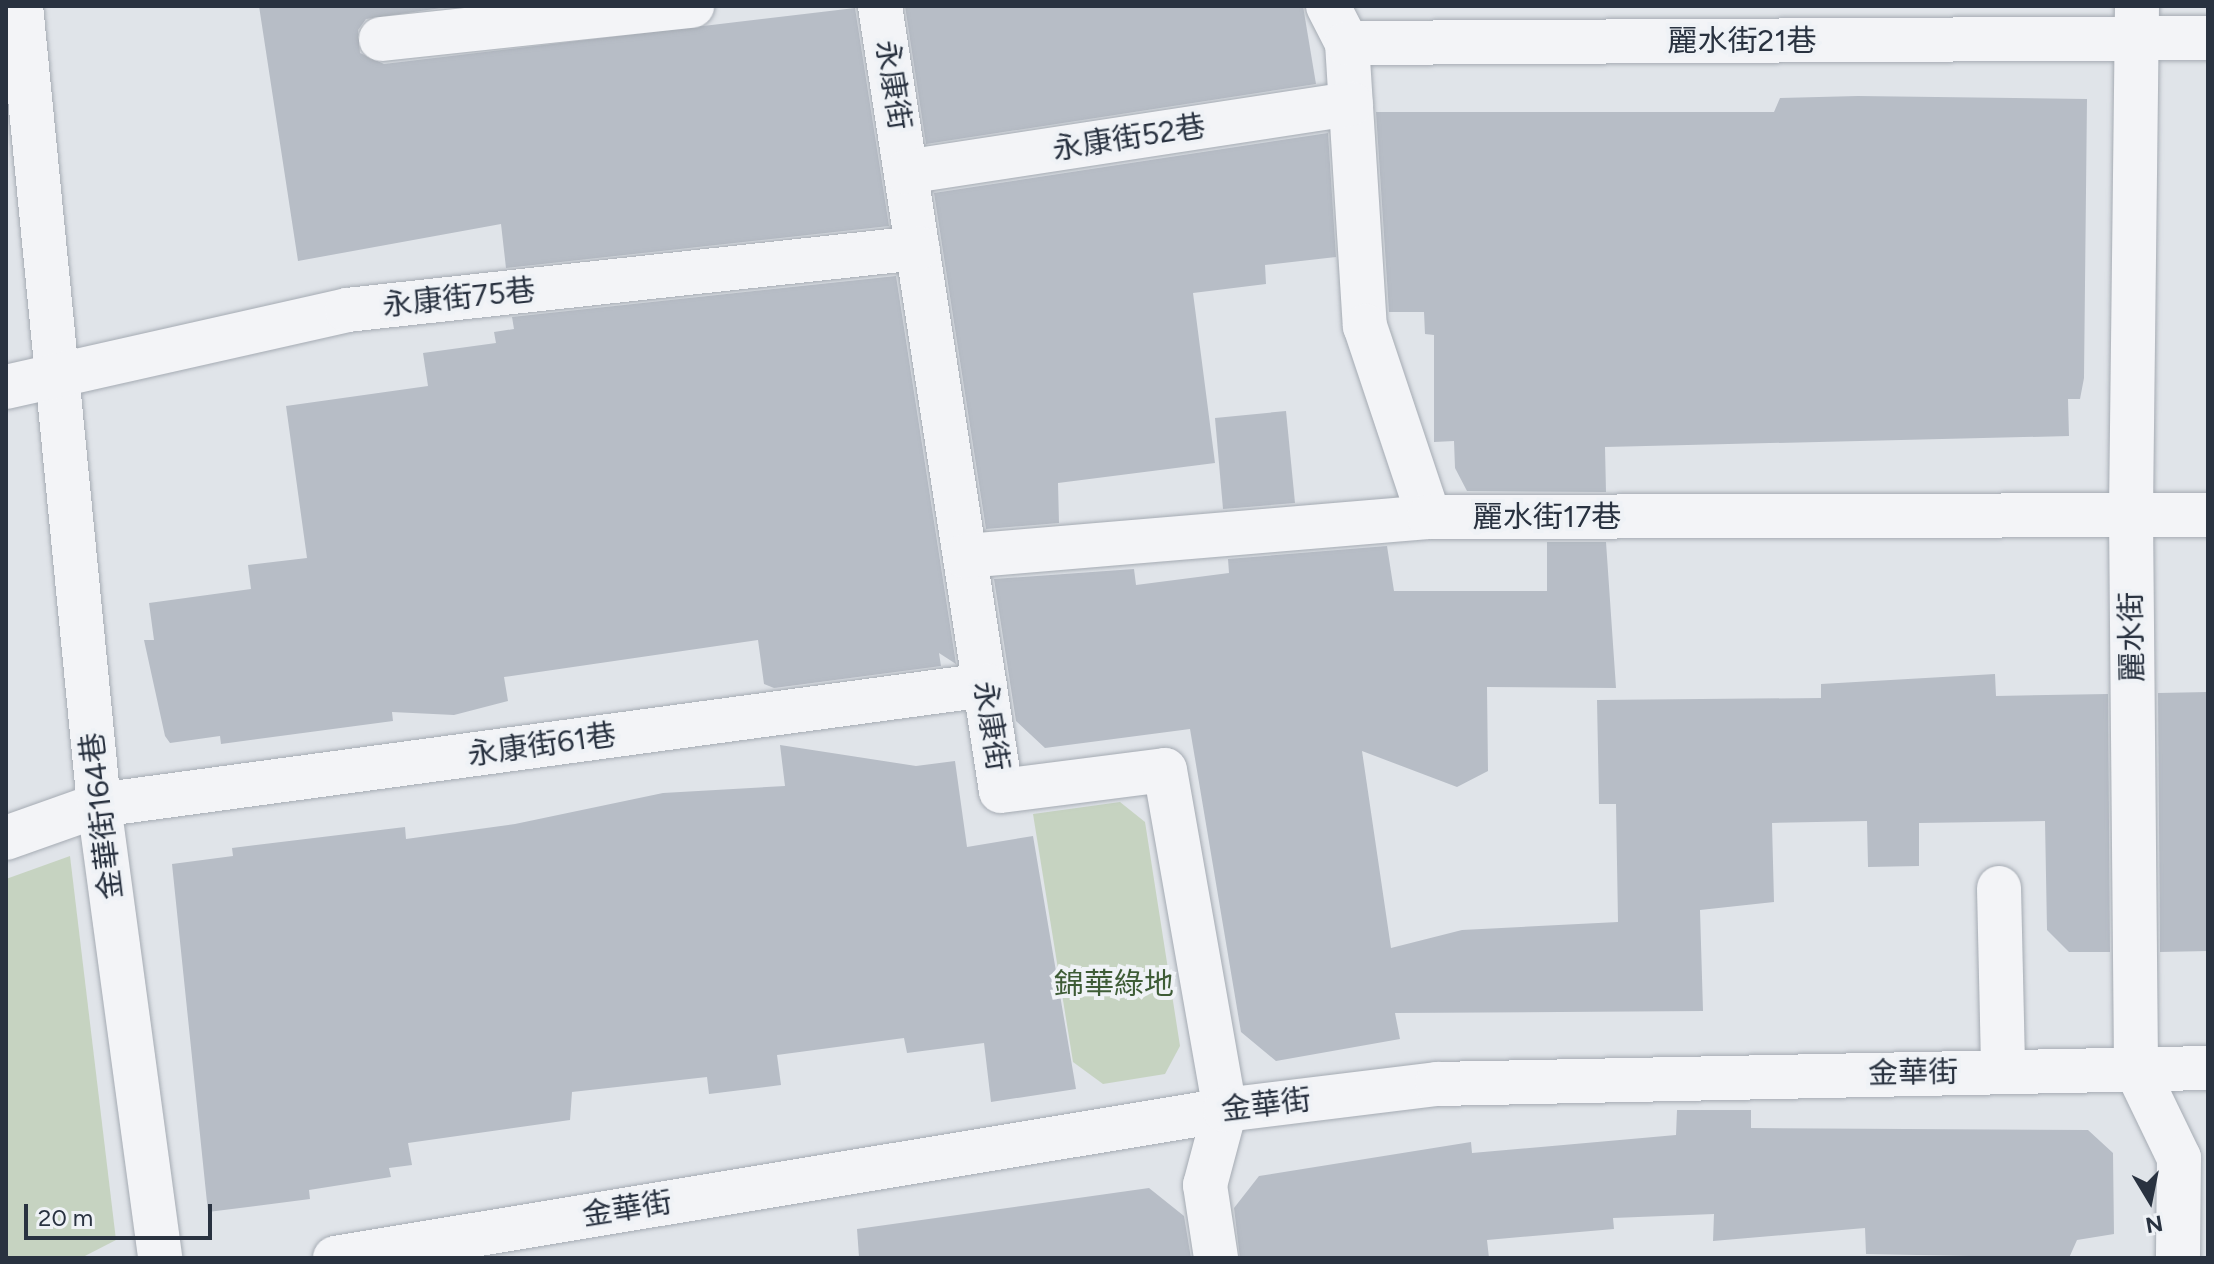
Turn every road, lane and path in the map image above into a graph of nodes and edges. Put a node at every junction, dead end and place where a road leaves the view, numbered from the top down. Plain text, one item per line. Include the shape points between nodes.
1 (21, 6) edge
2 (692, 6) edge
3 (880, 6) edge
4 (2137, 22) edge
5 (1338, 24) edge
6 (2208, 38) edge
7 (381, 39) dead end
8 (1351, 104) junction
9 (906, 172) junction
10 (918, 248) junction
11 (57, 372) junction
12 (6, 387) edge
13 (2131, 515) junction
14 (2208, 515) edge
15 (1429, 517) junction
16 (965, 556) junction
17 (985, 685) junction
18 (99, 805) junction
19 (6, 838) edge
20 (1999, 888) dead end
21 (2208, 1068) edge
22 (2136, 1069) junction
23 (2003, 1071) junction
24 (1225, 1110) junction
25 (160, 1258) edge
26 (335, 1258) edge
27 (1216, 1258) edge
28 (2178, 1258) edge

1 - 11 street, 金華街164巷
2 - 7 street
3 - 9 street, 永康街
4 - 5 street, 麗水街21巷
4 - 6 street, 麗水街21巷
4 - 13 street, 麗水街
5 - 8 street
8 - 9 street, 永康街52巷
8 - 15 street via 1365,326
9 - 10 street, 永康街
10 - 11 street, 永康街75巷 via 347,310
10 - 16 street, 永康街
11 - 12 street, 永康街75巷
11 - 18 street, 金華街164巷
13 - 14 street, 麗水街17巷
13 - 15 street, 麗水街17巷
13 - 22 street, 麗水街
15 - 16 street, 麗水街17巷
16 - 17 street, 永康街
17 - 18 street, 永康街61巷
17 - 24 street, 永康街 via 1001,791 1165,770
18 - 19 street, 永康街61巷
18 - 25 street, 金華街164巷
20 - 23 street
21 - 22 street, 金華街
22 - 23 street, 金華街
22 - 28 street, 麗水街 via 2179,1158
23 - 24 street, 金華街 via 1437,1084
24 - 26 street, 金華街
24 - 27 street, 永康街 via 1205,1185

